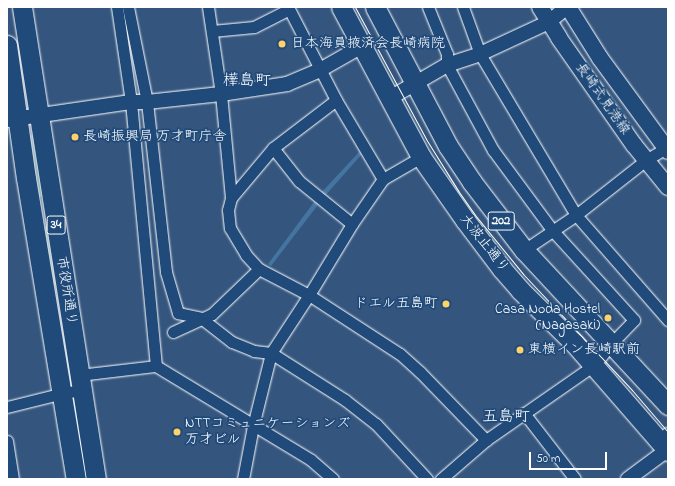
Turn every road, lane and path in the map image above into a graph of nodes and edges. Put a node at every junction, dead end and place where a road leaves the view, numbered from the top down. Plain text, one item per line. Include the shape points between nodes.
1 (22, 7) edge
2 (117, 7) edge
3 (128, 7) edge
4 (208, 7) edge
5 (341, 7) edge
6 (375, 7) edge
7 (428, 7) edge
8 (462, 7) edge
9 (540, 7) edge
10 (568, 7) edge
11 (288, 8) edge
12 (549, 22) junction
13 (212, 32) junction
14 (7, 45) edge
15 (362, 46) junction
16 (480, 54) junction
17 (447, 65) junction
18 (320, 70) junction
19 (415, 85) junction
20 (221, 94) junction
21 (390, 98) junction
22 (336, 100) junction
23 (131, 102) junction
24 (147, 102) junction
25 (38, 115) junction
26 (12, 120) edge
27 (273, 148) junction
28 (667, 150) edge
29 (421, 157) junction
30 (646, 160) junction
31 (383, 179) junction
32 (668, 188) edge
33 (231, 198) junction
34 (576, 215) junction
35 (352, 224) junction
36 (553, 231) junction
37 (524, 250) junction
38 (259, 269) junction
39 (309, 295) junction
40 (201, 318) junction
41 (668, 320) edge
42 (173, 332) dead end
43 (612, 343) junction
44 (271, 353) junction
45 (594, 365) junction
46 (156, 366) junction
47 (80, 383) junction
48 (63, 393) junction
49 (668, 405) edge
50 (7, 407) edge
51 (524, 413) junction
52 (253, 426) junction
53 (486, 440) junction
54 (7, 441) edge
55 (668, 445) edge
56 (14, 479) edge
57 (76, 479) edge
58 (96, 479) edge
59 (243, 479) edge
60 (333, 479) edge
61 (427, 479) edge
62 (441, 479) edge
63 (575, 479) edge
64 (628, 479) edge

1 - 25 highway, 市役所通り / 34
2 - 23 street
3 - 24 street
4 - 13 street
5 - 15 highway, 大波止通り / 202
6 - 19 highway, 大波止通り / 202
7 - 17 street via 447,54
8 - 16 street
9 - 12 main road, 長崎式見港線
10 - 12 street
10 - 28 main road, 長崎式見港線 via 600,58
11 - 13 street via 254,27
11 - 18 street
12 - 16 street
12 - 30 main road, 長崎式見港線
13 - 20 street
14 - 26 highway, 市役所通り / 34
15 - 18 street
15 - 21 highway, 大波止通り / 202
16 - 17 street
16 - 34 street
17 - 19 street
17 - 36 street via 493,150
18 - 20 street via 287,84
18 - 22 street
19 - 21 street
19 - 37 highway, 大波止通り / 202 via 448,146
20 - 24 street
20 - 33 street
21 - 29 highway, 大波止通り / 202
22 - 27 street
22 - 31 street
23 - 24 street
23 - 25 street
23 - 46 street
24 - 40 street via 166,272 178,313
25 - 26 street
25 - 47 highway, 市役所通り / 34
26 - 48 highway, 市役所通り / 34
27 - 33 street
27 - 35 street via 299,181
28 - 30 street
29 - 31 street
29 - 45 highway, 大波止通り / 202 via 502,269
30 - 32 main road, 長崎式見港線
30 - 34 street
31 - 35 street
33 - 38 street via 228,210 230,228 246,255
34 - 36 street
34 - 41 street
35 - 39 street
36 - 37 street
36 - 43 street via 634,320
37 - 43 highway, 大波止通り / 202
38 - 39 street
38 - 40 street via 212,314
39 - 44 street
39 - 53 street via 400,354
40 - 42 street
40 - 44 street via 232,342 254,351
43 - 45 street
43 - 49 highway, 大波止通り / 202
44 - 52 street
44 - 61 street via 345,400 376,424
45 - 51 street
45 - 55 highway, 大波止通り / 202
46 - 47 street
46 - 52 street
47 - 48 street
47 - 58 highway, 市役所通り / 34
48 - 50 street
48 - 57 highway, 市役所通り / 34
51 - 53 street
51 - 63 street
52 - 59 street
52 - 60 street via 311,460
53 - 62 street
54 - 56 street
55 - 64 street

